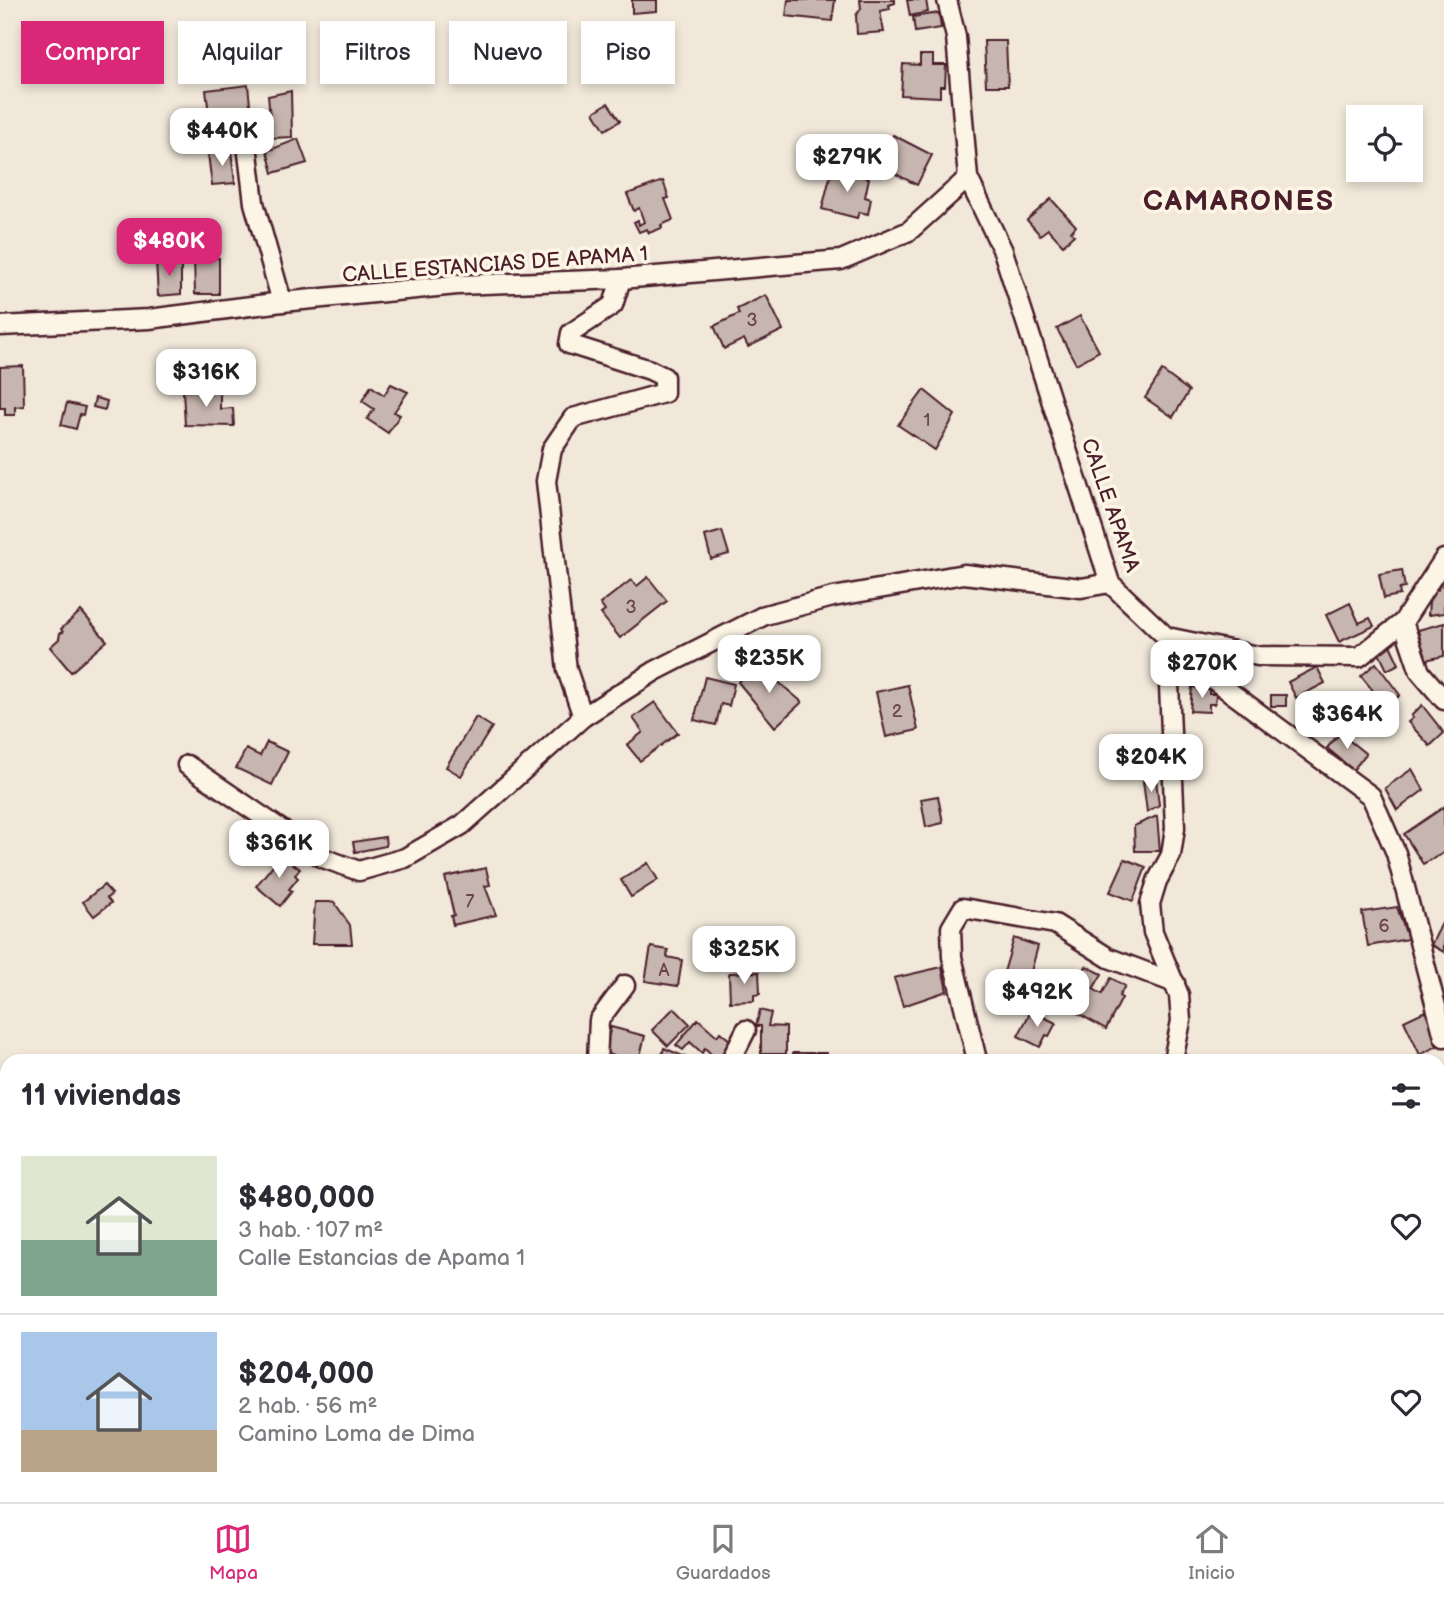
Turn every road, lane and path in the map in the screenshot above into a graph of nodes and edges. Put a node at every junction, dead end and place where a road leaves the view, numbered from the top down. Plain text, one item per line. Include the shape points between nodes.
1 (947, 0) edge
2 (247, 145) dead end
3 (968, 178) junction
4 (621, 279) junction
5 (282, 302) junction
6 (0, 326) edge
7 (1444, 559) edge
8 (1110, 583) junction
9 (1403, 622) junction
10 (1167, 637) junction
11 (1444, 700) edge
12 (583, 717) junction
13 (187, 765) dead end
14 (1175, 983) junction
15 (625, 985) dead end
16 (746, 1030) dead end
17 (1444, 1037) edge
18 (597, 1054) edge
19 (734, 1054) edge
20 (975, 1054) edge
21 (1174, 1054) edge

1 - 3 street, CALLE APAMA via 956,37
2 - 5 street via 254,203
3 - 4 street, CALLE ESTANCIAS DE APAMA 1 via 909,231 841,260
3 - 8 street, CALLE APAMA via 1003,251
4 - 5 street, CALLE ESTANCIAS DE APAMA 1 via 457,285
4 - 12 street via 613,305 571,333 569,344 664,377 664,393 573,418 552,449 546,481 567,670
5 - 6 street, CALLE ESTANCIAS DE APAMA 1 via 149,318
7 - 9 street
8 - 10 street, CALLE APAMA
8 - 12 street via 1081,588 964,574 833,597 765,615 655,671
9 - 10 street via 1359,657 1258,656
9 - 11 street via 1420,672
10 - 14 street via 1175,828 1171,855 1150,904 1153,932
10 - 17 street, CALLE APAMA via 1203,671 1371,796 1396,853
12 - 13 street via 462,825 405,859 359,871 323,859
14 - 20 street via 1109,958 1055,924 963,908 951,928 952,957
14 - 21 street via 1181,1021
15 - 18 street via 600,1020
16 - 19 street

